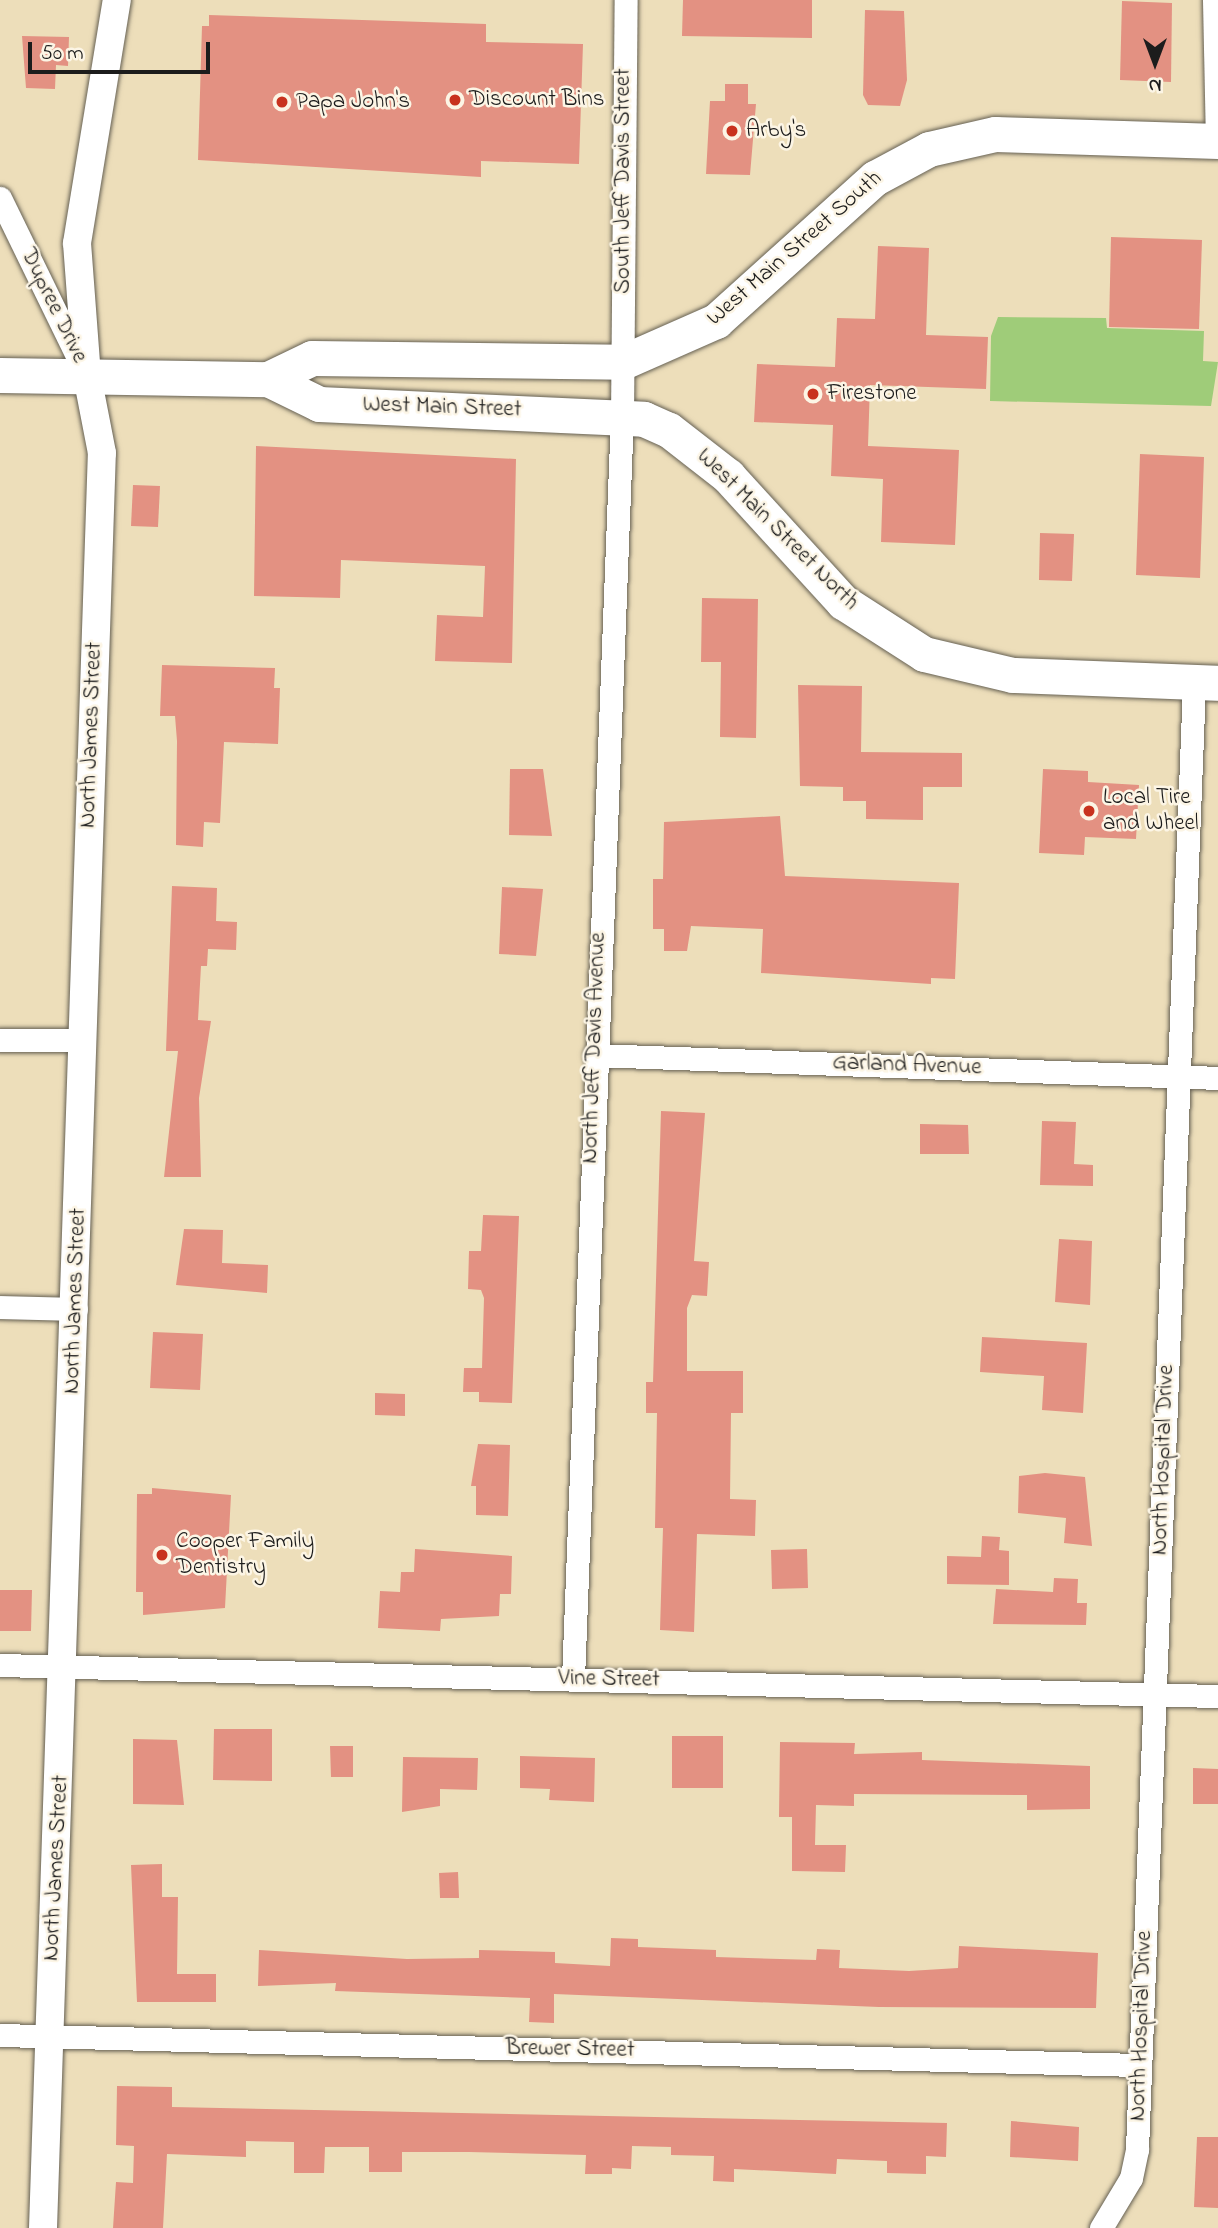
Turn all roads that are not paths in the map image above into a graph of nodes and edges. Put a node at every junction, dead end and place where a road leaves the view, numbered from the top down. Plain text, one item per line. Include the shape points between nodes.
1 (117, 0) edge
2 (626, 0) edge
3 (1214, 0) edge
4 (1217, 141) edge
5 (0, 198) edge
6 (622, 362) junction
7 (0, 375) edge
8 (87, 376) junction
9 (268, 379) junction
10 (622, 417) junction
11 (1206, 683) edge
12 (0, 1040) edge
13 (83, 1040) junction
14 (595, 1055) junction
15 (1178, 1076) junction
16 (1218, 1078) edge
17 (0, 1307) edge
18 (76, 1309) junction
19 (0, 1665) edge
20 (65, 1666) junction
21 (573, 1679) junction
22 (1156, 1694) junction
23 (1218, 1696) edge
24 (0, 2035) edge
25 (51, 2036) junction
26 (1139, 2065) junction
27 (43, 2228) edge
28 (1101, 2228) edge

1 - 8 street, North James Street via 77,243
2 - 6 street, South Jeff Davis Street
3 - 4 street
4 - 6 main road, West Main Street South via 995,134 929,149 875,178 716,321
5 - 8 street, Dupree Drive
6 - 9 main road, West Main Street via 521,356 312,358
6 - 10 street, South Jeff Davis Street
7 - 8 main road, West Main Street
8 - 9 main road, West Main Street
8 - 13 street, North James Street via 102,453
9 - 10 main road, West Main Street via 319,404
10 - 11 main road, West Main Street North via 669,430 696,448 843,602 924,653 1013,675
10 - 14 street, North Jeff Davis Avenue
11 - 15 street, North Hospital Drive
12 - 13 street
13 - 18 street, North James Street
14 - 15 street, Garland Avenue
14 - 21 street, North Jeff Davis Avenue
15 - 16 street, Garland Avenue
15 - 22 street, North Hospital Drive
17 - 18 street
18 - 20 street, North James Street
19 - 20 street, Vine Street
20 - 21 street, Vine Street
20 - 25 street, North James Street
21 - 22 street, Vine Street
22 - 23 street, Vine Street
22 - 26 street, North Hospital Drive
24 - 25 street, Brewer Street
25 - 26 street, Brewer Street
25 - 27 street, North James Street
26 - 28 street, North Hospital Drive via 1131,2178

